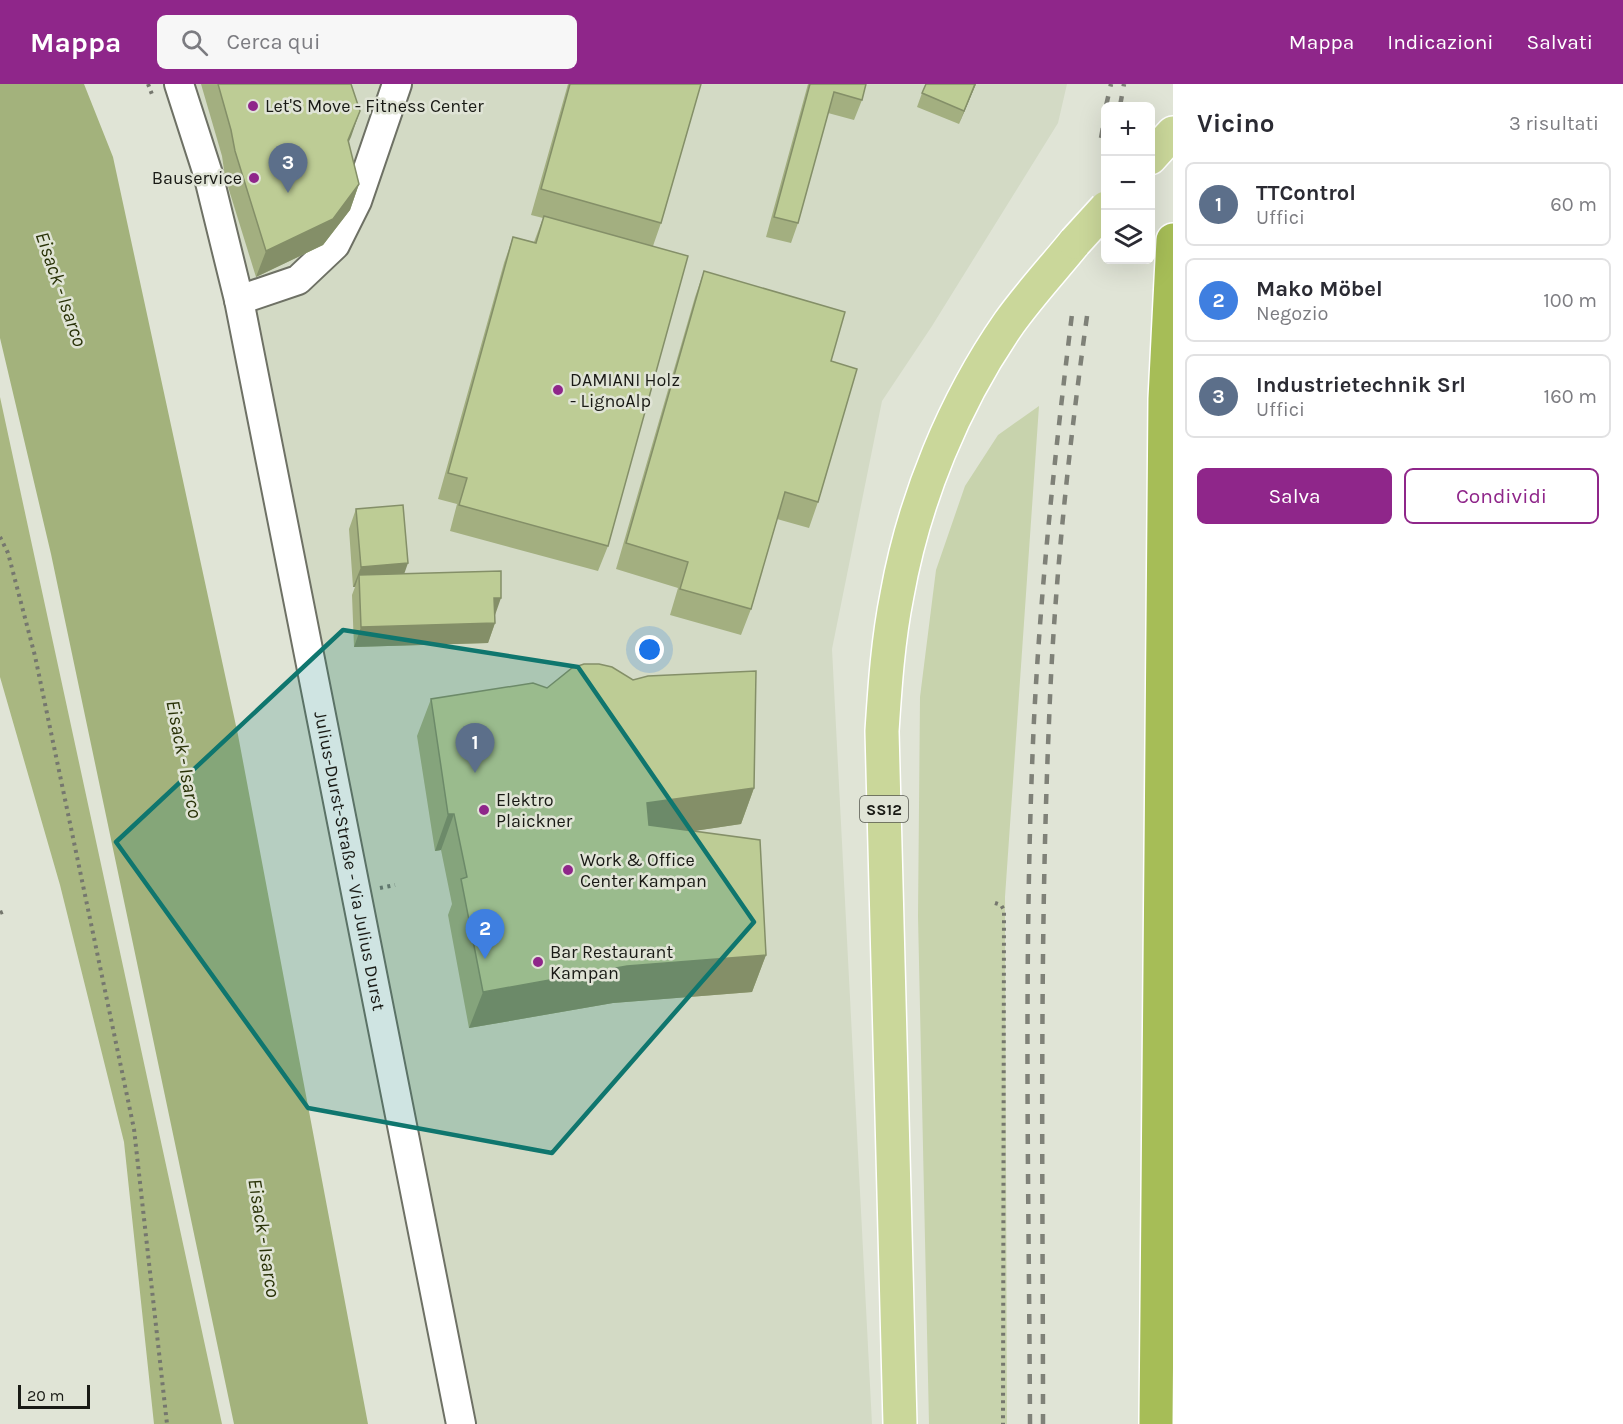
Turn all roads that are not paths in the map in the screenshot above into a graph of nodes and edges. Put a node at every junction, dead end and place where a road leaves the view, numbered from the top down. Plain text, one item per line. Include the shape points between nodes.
1 (179, 84) edge
2 (397, 84) edge
3 (1173, 133) edge
4 (1152, 156) edge
5 (1104, 210) edge
6 (1173, 240) edge
7 (239, 300) junction
8 (461, 1424) edge
9 (900, 1424) edge
10 (1156, 1424) edge

1 - 7 street, Julius-Durst-Straße - Via Julius Durst via 208,174
2 - 7 street via 357,201 335,245 298,280
3 - 4 main road
5 - 9 main road, SS12, bridge via 1010,322 970,387 938,454 897,593 882,731
6 - 10 highway via 1165,399
7 - 8 street, Julius-Durst-Straße - Via Julius Durst

